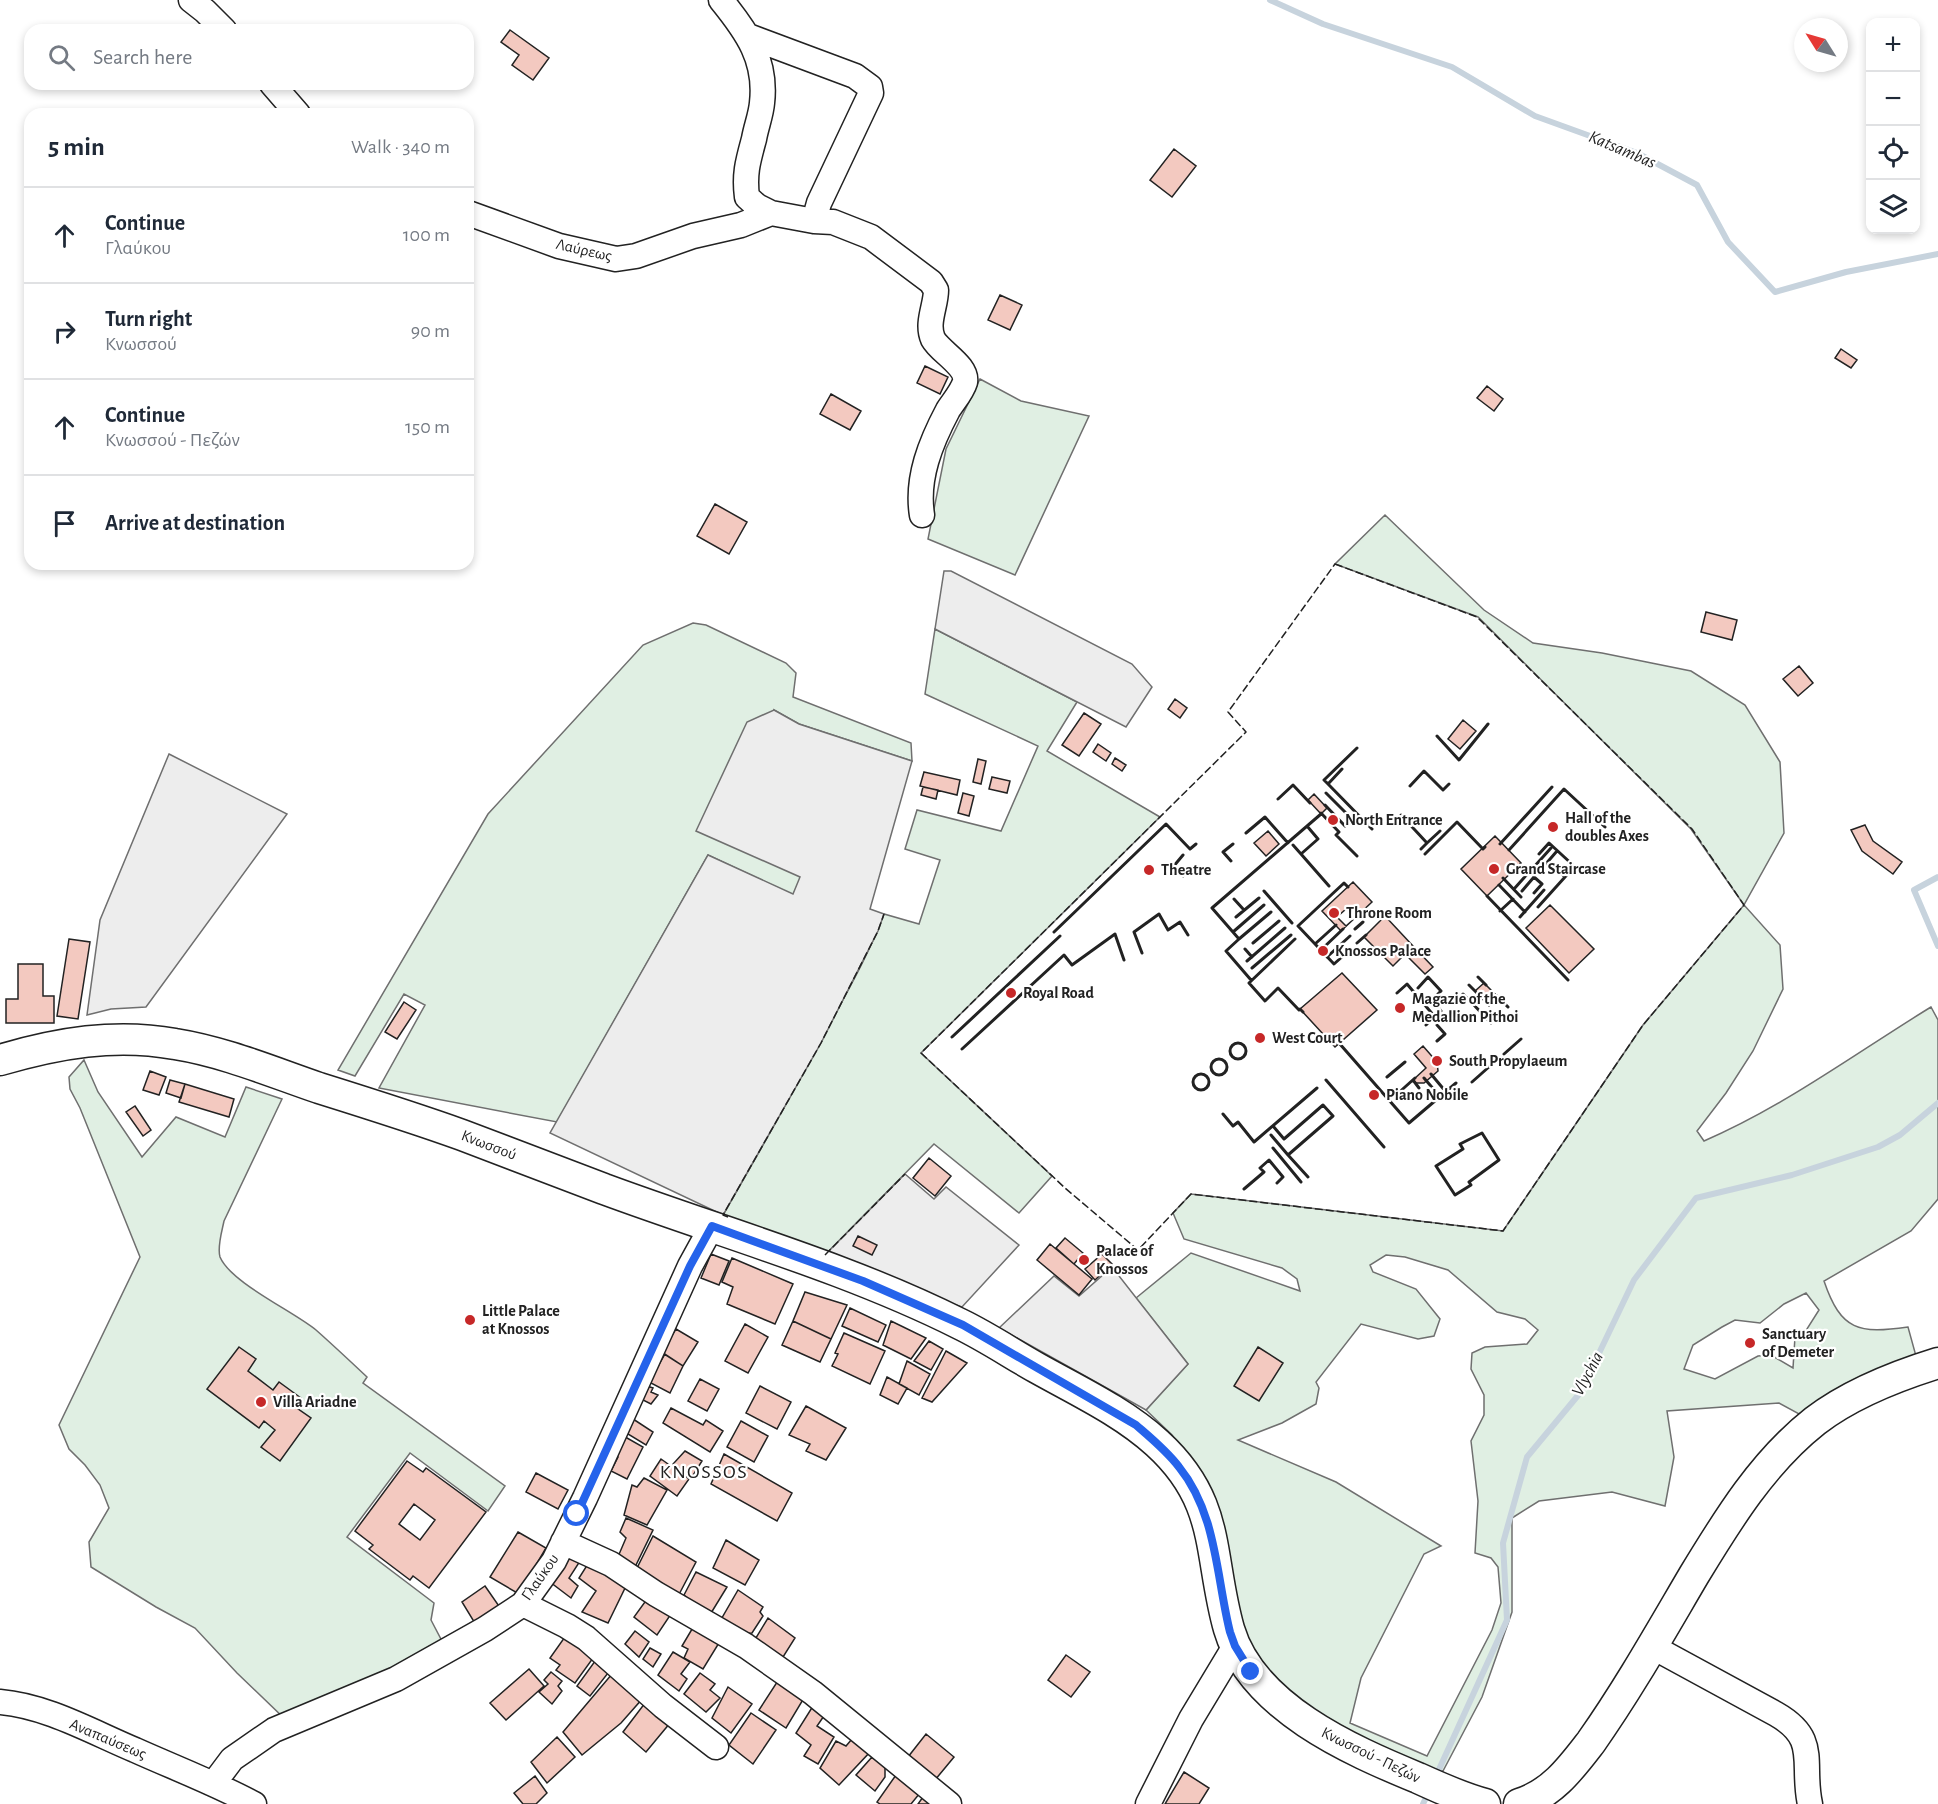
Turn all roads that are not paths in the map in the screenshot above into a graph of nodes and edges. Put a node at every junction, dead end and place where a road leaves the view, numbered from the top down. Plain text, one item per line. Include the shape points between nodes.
1 (191, 0) edge
2 (721, 0) edge
3 (219, 24) edge
4 (748, 36) junction
5 (277, 90) edge
6 (293, 108) edge
7 (771, 213) junction
8 (474, 215) edge
9 (814, 221) junction
10 (922, 515) dead end
11 (0, 1060) edge
12 (712, 1226) junction
13 (963, 1325) joint
14 (1938, 1363) edge
15 (563, 1542) junction
16 (523, 1604) junction
17 (1235, 1646) junction
18 (1651, 1646) junction
19 (0, 1702) edge
20 (716, 1748) dead end
21 (214, 1783) junction
22 (254, 1804) edge
23 (949, 1804) edge
24 (1148, 1804) edge
25 (1485, 1804) edge
26 (1519, 1804) edge
27 (1810, 1804) edge

1 - 3 street
2 - 4 street
4 - 7 street via 758,55 762,104 745,177 747,197
4 - 9 street via 855,76 870,87 871,93
5 - 6 street
7 - 8 street, Λαύρεως via 729,229 616,259 559,246
7 - 9 street
9 - 10 street via 833,222 871,237 931,282 936,290 932,337 959,366 965,382 929,451 921,487
11 - 12 main road, Κνωσσού via 61,1044 108,1039 200,1049 450,1131
12 - 13 main road, Κνωσσού via 863,1281
12 - 15 street, Γλαύκου
13 - 17 main road, Κνωσσού - Πεζών via 1136,1425 1175,1462 1189,1480 1208,1520
14 - 18 main road via 1851,1399 1797,1437 1745,1496
15 - 16 street, Γλαύκου
15 - 23 street via 611,1564 746,1646 813,1693
16 - 20 street via 586,1638
16 - 21 street, Γλαύκου via 396,1678 274,1730 232,1759
17 - 24 street via 1191,1719
17 - 25 main road, Κνωσσού - Πεζών via 1258,1680 1292,1711 1338,1741 1433,1785
18 - 26 main road via 1598,1731 1569,1769 1544,1793
18 - 27 street via 1794,1726 1806,1747
19 - 21 street, Αναπαύσεως via 40,1711
21 - 22 street, Αναπαύσεως

